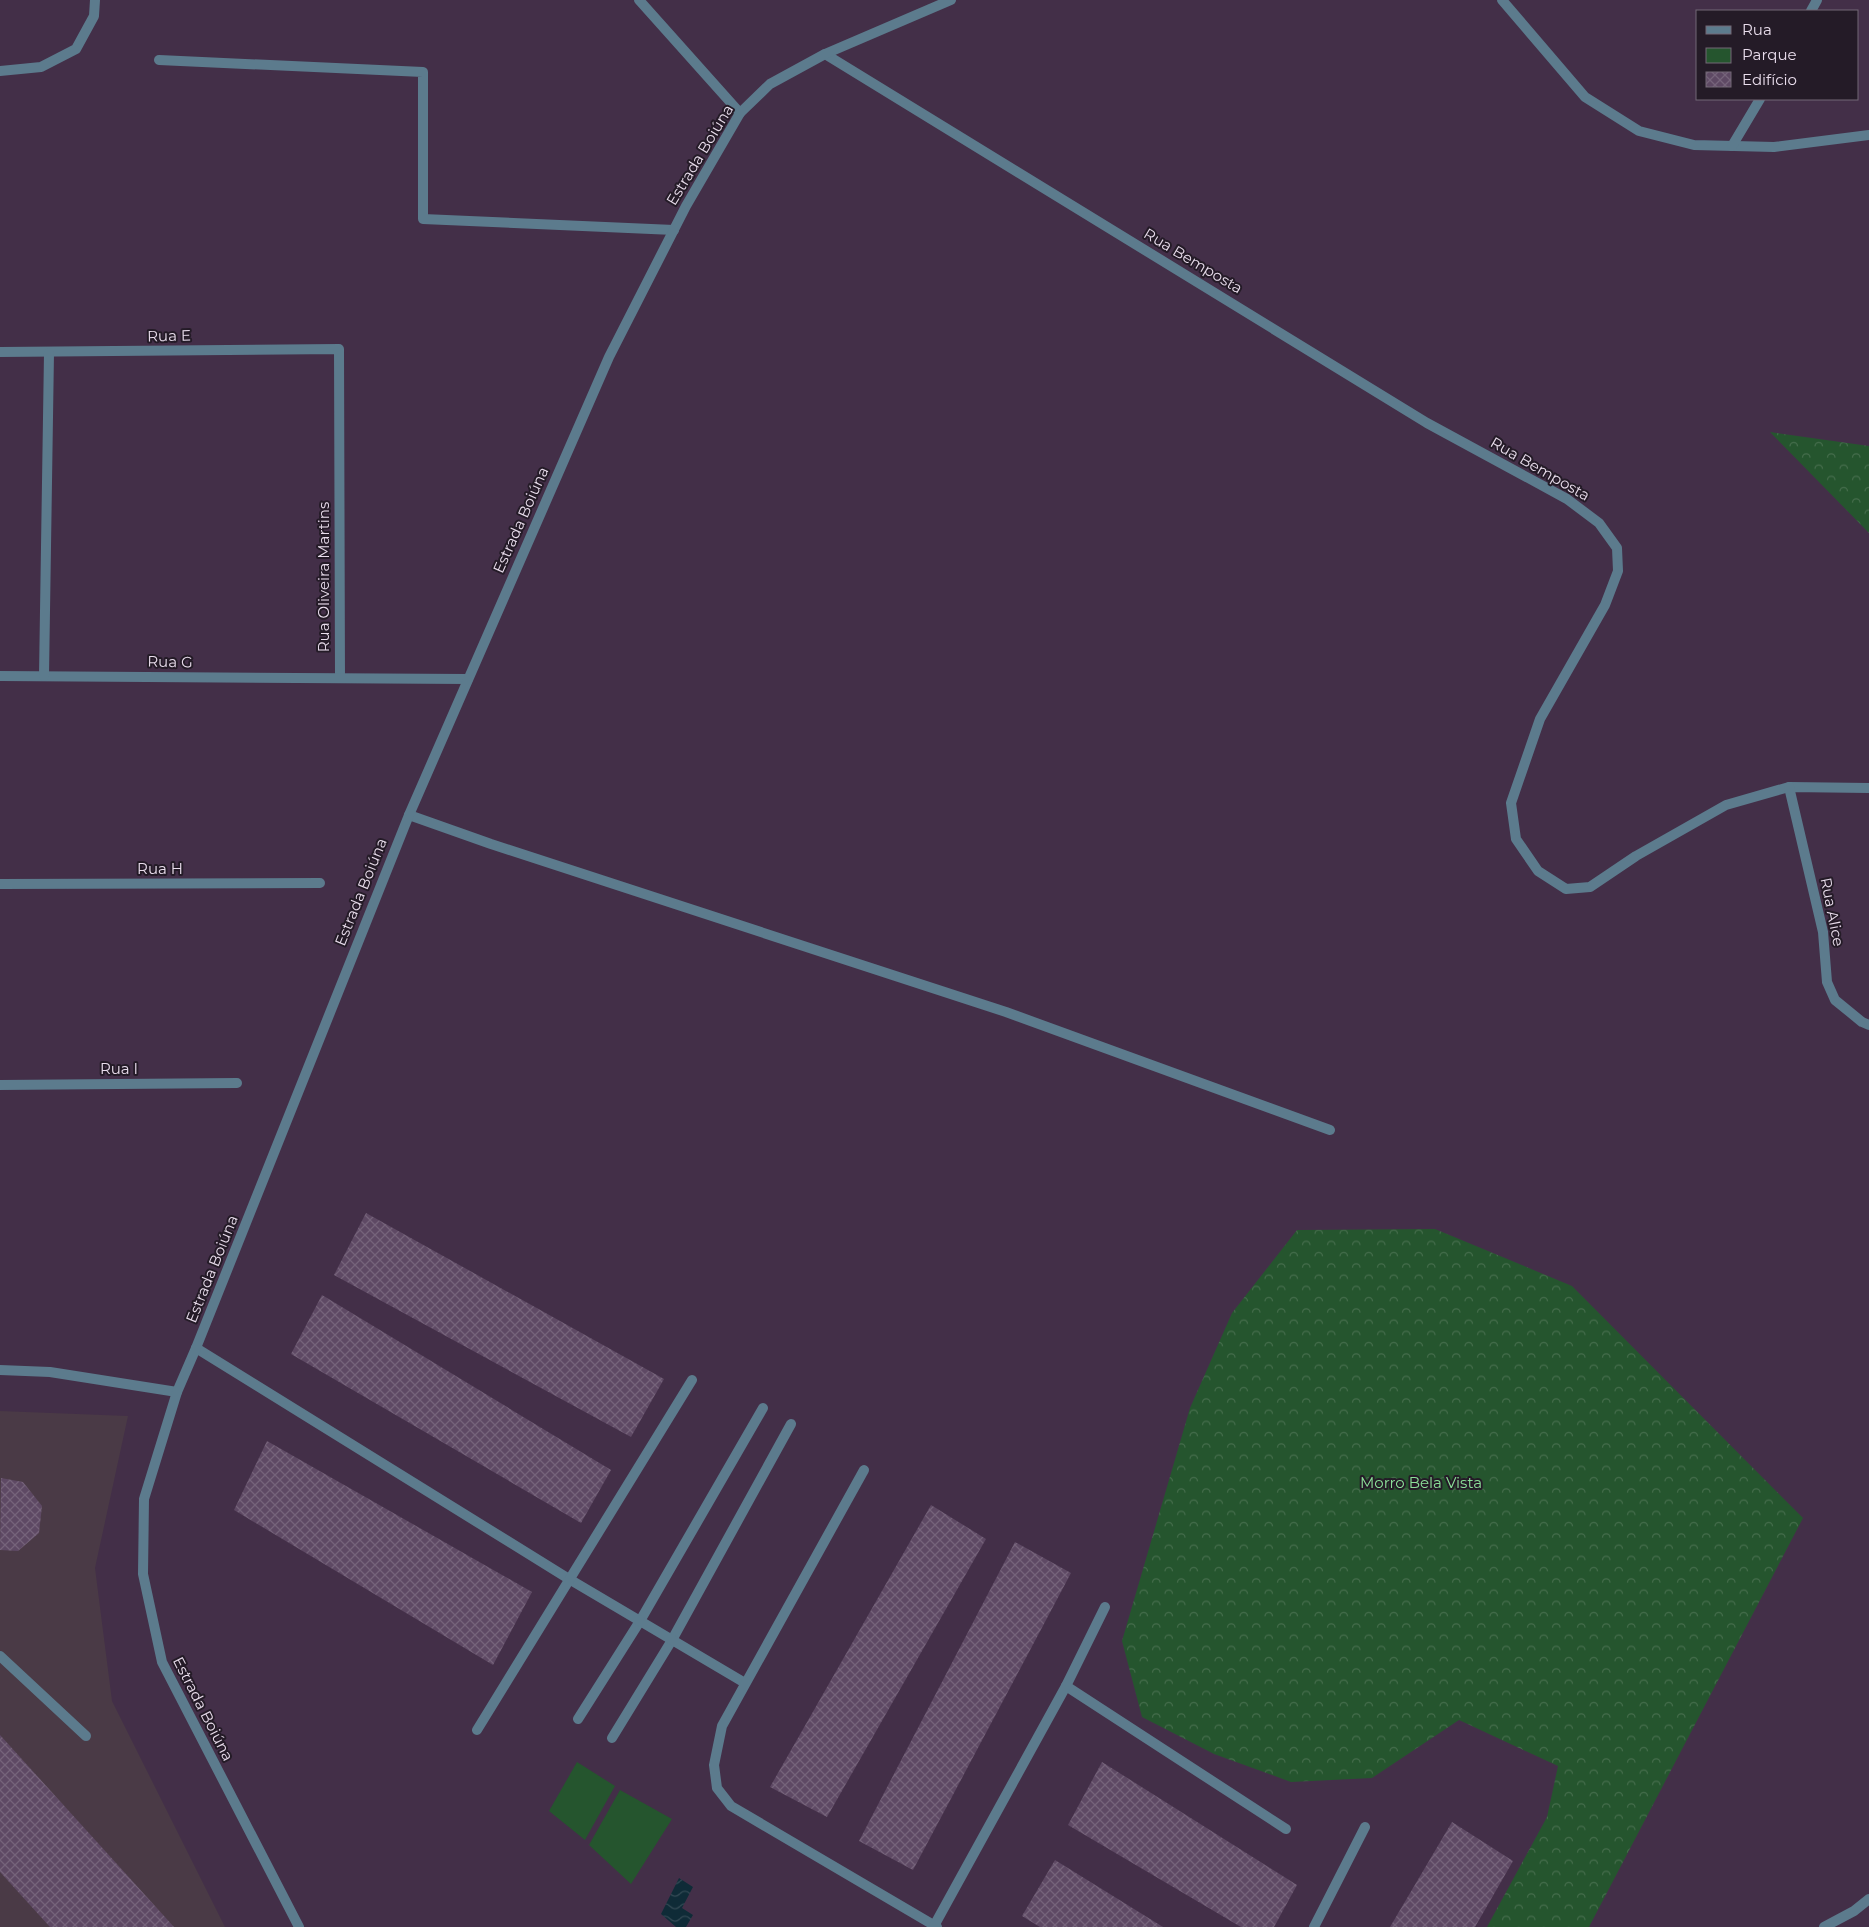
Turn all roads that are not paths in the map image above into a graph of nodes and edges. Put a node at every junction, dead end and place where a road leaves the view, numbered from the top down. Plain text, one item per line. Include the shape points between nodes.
1 (95, 0) edge
2 (639, 0) edge
3 (951, 0) edge
4 (1502, 0) edge
5 (826, 54) junction
6 (159, 60) dead end
7 (0, 71) edge
8 (1759, 100) edge
9 (740, 113) junction
10 (1869, 136) edge
11 (1732, 146) junction
12 (674, 230) junction
13 (339, 349) joint
14 (0, 352) edge
15 (49, 353) junction
16 (0, 676) edge
17 (44, 676) junction
18 (340, 677) junction
19 (468, 679) junction
20 (1790, 787) junction
21 (1869, 788) edge
22 (409, 815) junction
23 (320, 883) dead end
24 (0, 884) edge
25 (1869, 1025) edge
26 (237, 1083) dead end
27 (0, 1084) edge
28 (1330, 1130) dead end
29 (196, 1348) junction
30 (0, 1370) edge
31 (692, 1380) dead end
32 (177, 1392) junction
33 (763, 1408) dead end
34 (792, 1424) dead end
35 (864, 1470) dead end
36 (569, 1579) junction
37 (1105, 1607) dead end
38 (640, 1621) junction
39 (672, 1640) junction
40 (0, 1656) edge
41 (745, 1683) junction
42 (1066, 1686) junction
43 (578, 1719) dead end
44 (477, 1730) dead end
45 (86, 1736) dead end
46 (612, 1738) dead end
47 (1365, 1828) dead end
48 (1286, 1829) dead end
49 (1869, 1899) edge
50 (935, 1926) edge
51 (299, 1927) edge
52 (1314, 1927) edge
53 (1824, 1927) edge

1 - 7 street via 94,16 76,49 41,67
2 - 9 street
3 - 5 street, Estrada Boiúna
4 - 11 street via 1585,97 1639,131 1694,145
5 - 9 street, Estrada Boiúna via 770,84
5 - 20 street, Rua Bemposta via 1427,423 1567,499 1599,523 1617,548 1618,571 1605,605 1540,719 1511,803 1516,839 1538,871 1566,889 1590,887 1636,856 1726,805
6 - 12 street via 423,72 423,220
8 - 11 street
9 - 12 street, Estrada Boiúna
10 - 11 street via 1774,147
12 - 19 street, Estrada Boiúna via 609,357
13 - 15 street, Rua E
13 - 18 street, Rua Oliveira Martins
14 - 15 street, Rua E
15 - 17 street
16 - 17 street, Rua G
17 - 18 street, Rua G
18 - 19 street
19 - 22 street, Estrada Boiúna
20 - 21 street, Rua Bemposta
20 - 25 street, Rua Alice via 1823,932 1828,982 1835,1000
22 - 28 street via 1006,1012
22 - 29 street, Estrada Boiúna
23 - 24 street, Rua H
26 - 27 street, Rua I
29 - 32 street, Estrada Boiúna
29 - 36 street
30 - 32 street via 50,1372
31 - 36 street
32 - 51 street, Estrada Boiúna via 144,1499 143,1574 162,1662
33 - 38 street
34 - 39 street
35 - 41 street
36 - 38 street
36 - 44 street
37 - 42 street
38 - 39 street
38 - 43 street
39 - 41 street
39 - 46 street
40 - 45 street
41 - 50 street via 722,1726 714,1765 717,1788 731,1806
42 - 48 street
42 - 50 street
47 - 52 street
49 - 53 street

